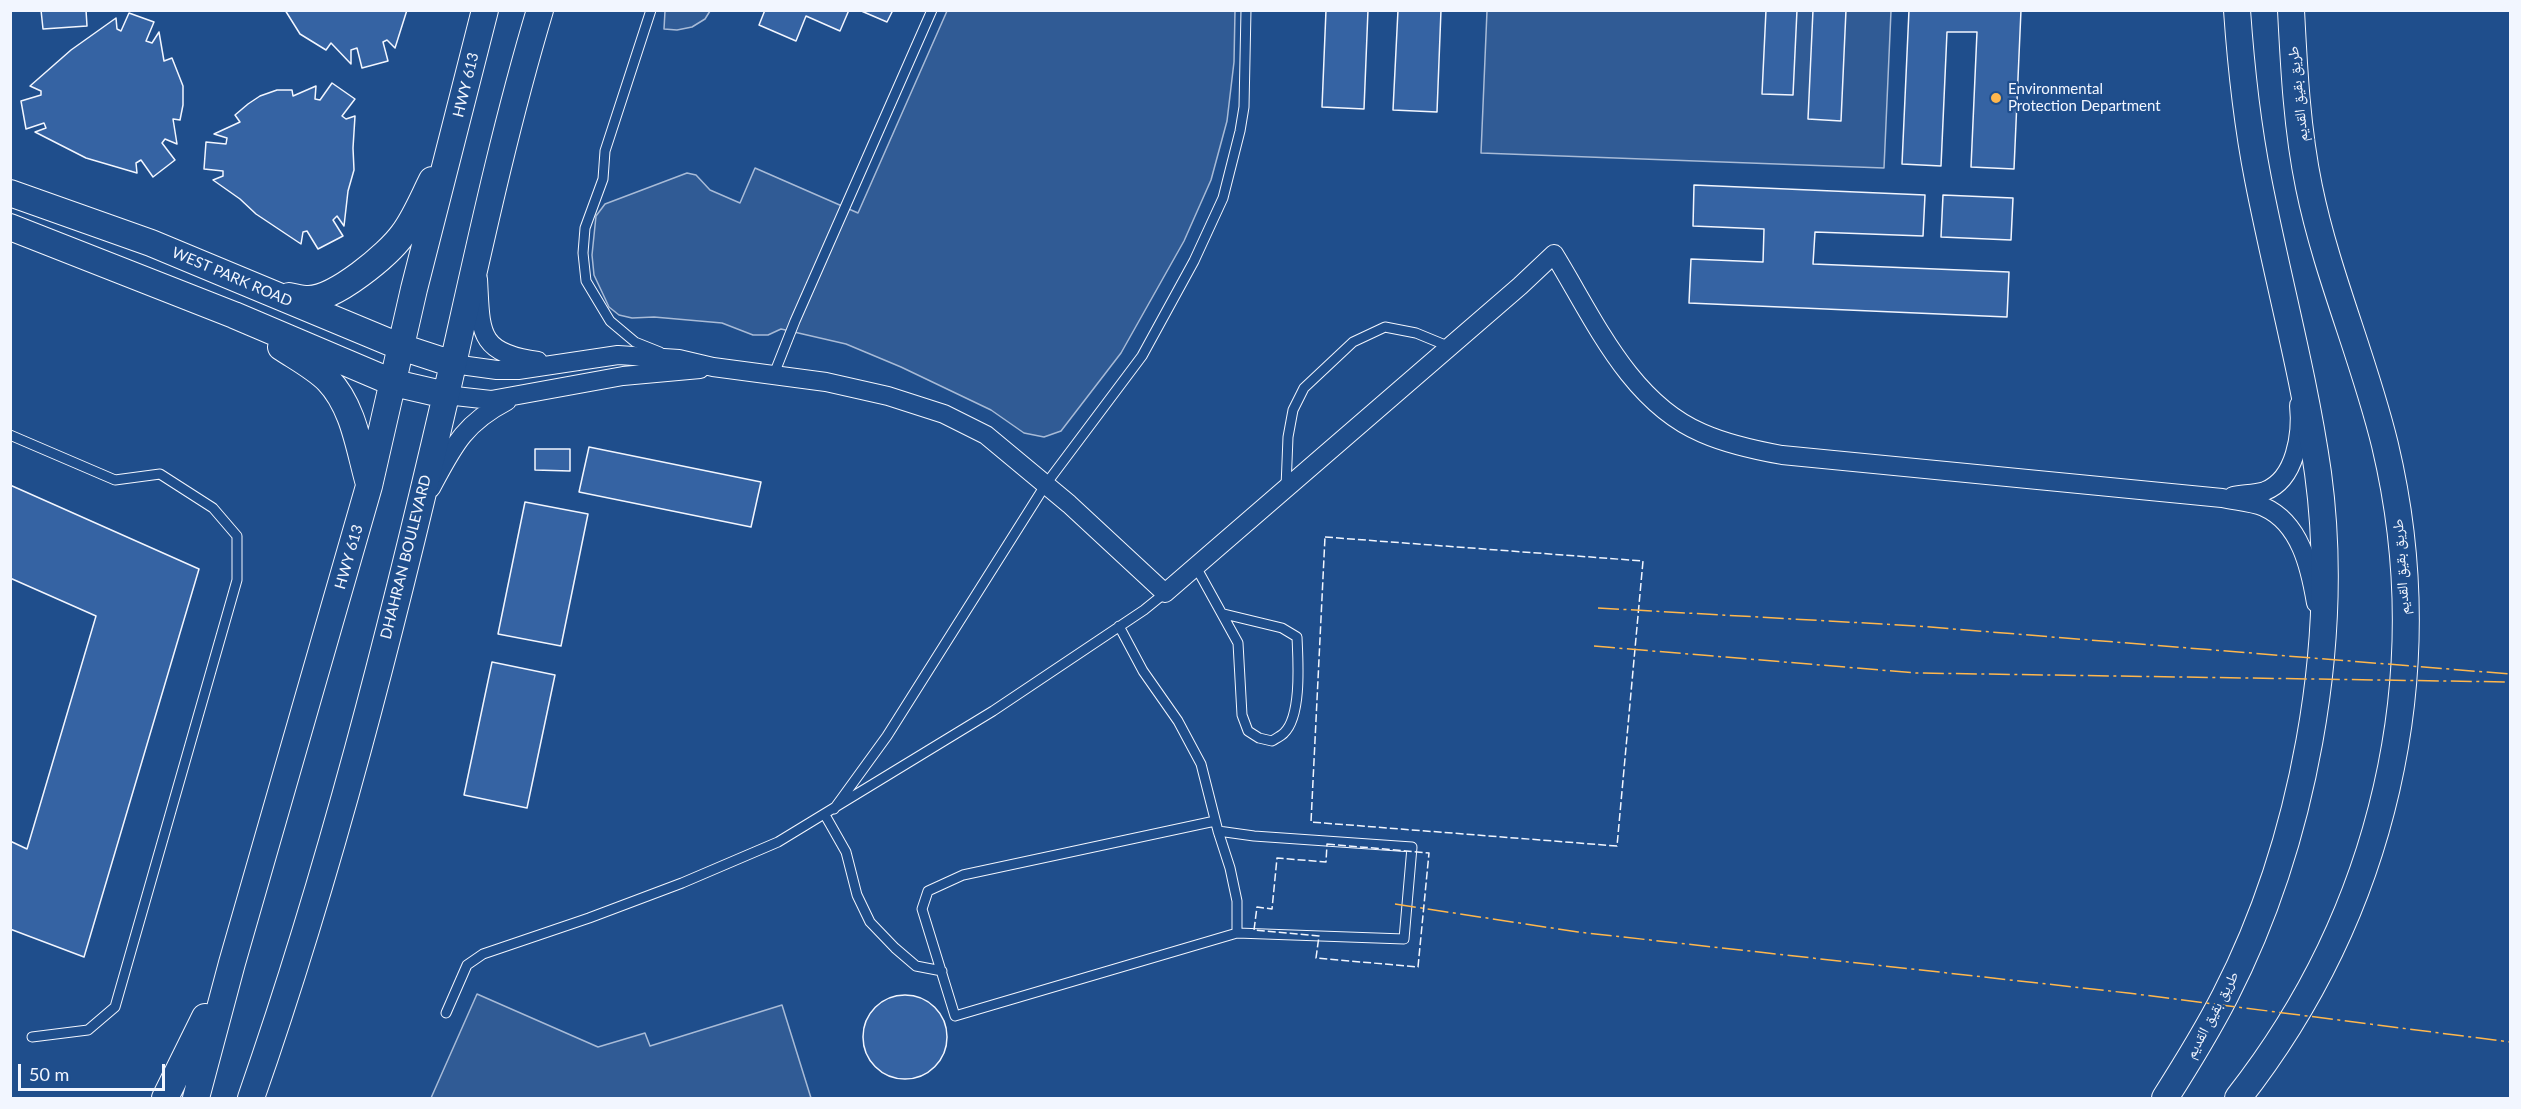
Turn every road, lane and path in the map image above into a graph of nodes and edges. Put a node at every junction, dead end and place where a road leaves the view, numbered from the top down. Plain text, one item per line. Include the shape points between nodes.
1 (485, 10) edge
2 (540, 10) edge
3 (651, 10) edge
4 (932, 10) edge
5 (1246, 10) edge
6 (2237, 10) edge
7 (2291, 10) edge
8 (453, 137) junction
9 (10, 193) edge
10 (10, 227) edge
11 (477, 264) junction
12 (272, 294) junction
13 (234, 315) junction
14 (2292, 335) junction
15 (401, 347) junction
16 (1450, 347) junction
17 (679, 359) junction
18 (570, 362) junction
19 (453, 364) junction
20 (713, 367) junction
21 (774, 374) junction
22 (394, 383) junction
23 (446, 395) junction
24 (516, 396) junction
25 (10, 435) edge
26 (1046, 484) junction
27 (369, 486) junction
28 (1286, 487) junction
29 (2222, 498) junction
30 (417, 514) junction
31 (1196, 567) junction
32 (1165, 593) junction
33 (1224, 614) junction
34 (1119, 626) junction
35 (2322, 642) junction
36 (834, 809) junction
37 (825, 815) junction
38 (1215, 820) junction
39 (1218, 831) junction
40 (1237, 933) junction
41 (232, 963) junction
42 (942, 971) junction
43 (446, 1013) dead end
44 (32, 1037) dead end
45 (270, 1044) junction
46 (165, 1098) edge
47 (196, 1098) edge
48 (251, 1098) edge
49 (262, 1098) edge
50 (2165, 1098) edge
51 (2238, 1098) edge

1 - 8 main road, HWY 613
2 - 11 main road, DHAHRAN BOULEVARD
3 - 17 lane via 605,151 603,179 585,228 583,254 586,281 610,321 635,342
4 - 21 lane
5 - 26 lane via 1244,107 1223,198 1142,356
6 - 14 main road, طريق بقيق القديم via 2244,91 2258,179
7 - 51 main road, طريق بقيق القديم via 2294,74 2309,187 2385,445 2405,582 2405,659 2388,783 2355,897 2304,1004 2270,1058
8 - 12 main road via 405,232 392,248 362,273 325,295 309,299
8 - 15 main road, HWY 613
9 - 12 main road, WEST PARK ROAD via 151,243
10 - 13 main road
11 - 18 street via 481,327 486,340 495,348 523,359
11 - 19 main road, DHAHRAN BOULEVARD
12 - 15 main road, WEST PARK ROAD
13 - 22 main road
13 - 27 main road via 326,378 342,396
14 - 29 street via 2300,414 2289,468 2281,482 2265,491
14 - 35 main road, طريق بقيق القديم via 2318,474 2323,547
15 - 19 main road, WEST PARK ROAD
15 - 22 main road, HWY 613
16 - 28 street
16 - 28 lane via 1416,333 1385,327 1353,342 1304,388 1293,410
16 - 29 street via 1554,254 1605,339 1636,381 1665,411 1700,433 1744,448 1782,455
17 - 18 street via 618,355
17 - 20 street
18 - 19 street via 497,370
19 - 23 main road, DHAHRAN BOULEVARD
20 - 21 street
20 - 24 street via 623,376
21 - 26 street via 888,396 944,414 986,435
22 - 23 main road
22 - 27 main road, HWY 613
23 - 24 street via 491,400
23 - 30 main road, DHAHRAN BOULEVARD
24 - 30 street via 470,425 456,442
25 - 44 lane via 115,480 160,474 213,508 237,536 237,580 115,1007 88,1030
26 - 32 street
26 - 36 lane via 887,736
27 - 41 main road, HWY 613
28 - 31 street
29 - 35 street via 2264,507 2294,533 2307,564
30 - 45 main road, DHAHRAN BOULEVARD via 346,794
31 - 32 street
31 - 33 lane
32 - 34 lane
33 - 33 lane via 1238,643 1242,715 1248,731 1272,741 1285,733 1293,716 1298,677 1297,637 1282,628
34 - 36 lane via 993,711
34 - 38 lane via 1201,764
35 - 50 main road, طريق بقيق القديم via 2314,716 2279,866 2225,996
36 - 37 lane
37 - 42 lane via 846,852 857,895 870,922 916,966
37 - 43 lane via 778,842 682,883 483,954 467,965
38 - 39 lane
38 - 42 lane via 963,875 928,891 922,909
39 - 40 lane via 1237,901
39 - 40 lane via 1412,847 1404,939
40 - 42 lane via 956,1016
41 - 46 main road
41 - 47 main road, HWY 613
45 - 48 main road, DHAHRAN BOULEVARD
45 - 49 main road

